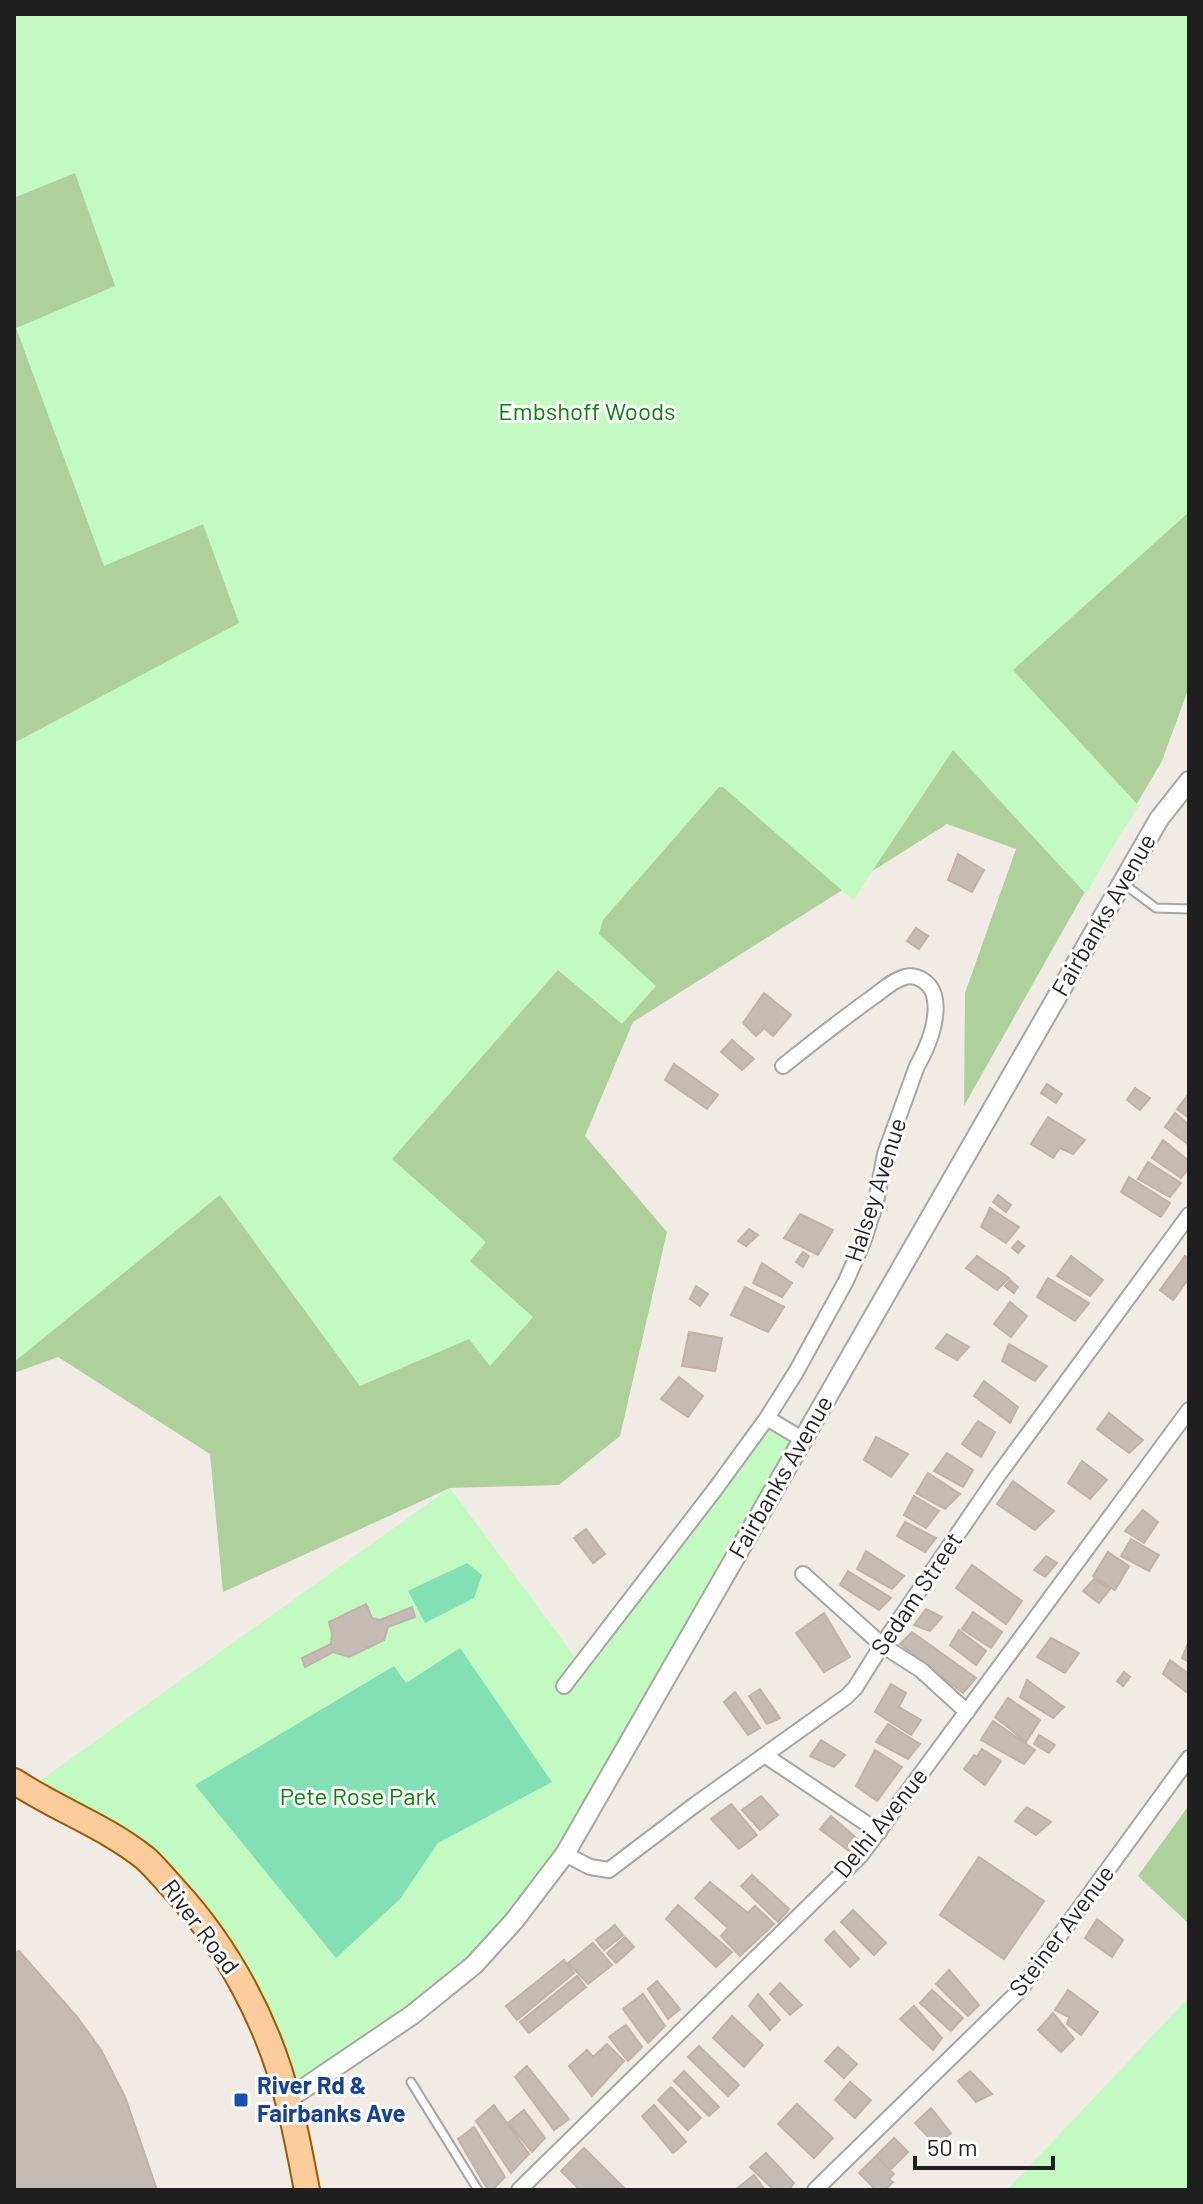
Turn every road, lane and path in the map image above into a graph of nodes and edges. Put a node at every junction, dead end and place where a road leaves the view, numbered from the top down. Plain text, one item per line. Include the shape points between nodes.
1 (1189, 781) edge
2 (1122, 883) junction
3 (1189, 909) edge
4 (783, 1066) dead end
5 (1189, 1215) edge
6 (1189, 1410) edge
7 (767, 1418) junction
8 (802, 1439) junction
9 (803, 1574) dead end
10 (882, 1645) junction
11 (564, 1686) dead end
12 (967, 1712) junction
13 (766, 1756) junction
14 (1189, 1758) edge
15 (14, 1781) edge
16 (879, 1832) junction
17 (565, 1854) junction
18 (411, 2082) dead end
19 (288, 2099) junction
20 (307, 2190) edge
21 (478, 2190) edge
22 (519, 2190) edge
23 (815, 2190) edge

1 - 2 street, Fairbanks Avenue via 1159,819
2 - 3 lane via 1156,908
2 - 8 street, Fairbanks Avenue
4 - 7 street, Halsey Avenue via 895,982 908,976 931,987 931,1033 885,1154 863,1242
5 - 10 street, Sedam Street via 996,1478
6 - 12 street, Delhi Avenue
7 - 8 street
7 - 11 street, Halsey Avenue
8 - 17 street, Fairbanks Avenue
9 - 10 street
10 - 12 street via 921,1670
10 - 13 street, Sedam Street via 846,1697
12 - 16 street, Delhi Avenue
13 - 16 street
13 - 17 street, Sedam Street via 609,1870
14 - 23 street, Steiner Avenue via 1020,1990
15 - 19 main road, River Road via 145,1859 193,1910 246,1990
16 - 22 street, Delhi Avenue
17 - 19 street, Fairbanks Avenue via 474,1965 412,2015
18 - 21 lane
19 - 20 main road, River Road

